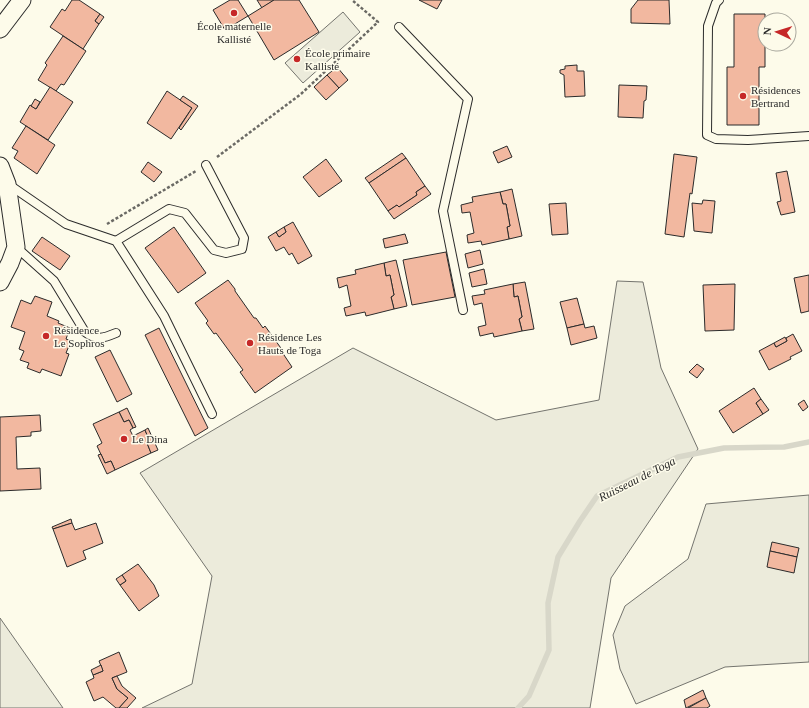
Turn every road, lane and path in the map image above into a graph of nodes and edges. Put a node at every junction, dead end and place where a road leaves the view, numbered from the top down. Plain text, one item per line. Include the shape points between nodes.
1 (22, 0) edge
2 (352, 0) edge
3 (719, 0) edge
4 (399, 27) dead end
5 (0, 29) edge
6 (809, 136) edge
7 (206, 165) junction
8 (0, 166) edge
9 (7, 184) junction
10 (91, 233) junction
11 (116, 241) junction
12 (16, 247) junction
13 (0, 282) edge
14 (463, 310) dead end
15 (116, 333) dead end
16 (212, 414) dead end

1 - 5 street
2 - 7 path via 378,22 301,94
3 - 6 lane via 708,26 707,134 716,140
4 - 14 lane via 468,99 443,211
7 - 10 path
7 - 11 lane via 244,238 242,249 226,254 214,250 185,214 169,209
8 - 9 street
9 - 10 lane via 66,224
9 - 12 street
10 - 11 lane
11 - 16 lane via 164,316
12 - 13 street
12 - 15 lane via 54,281 85,332 92,337 102,338

